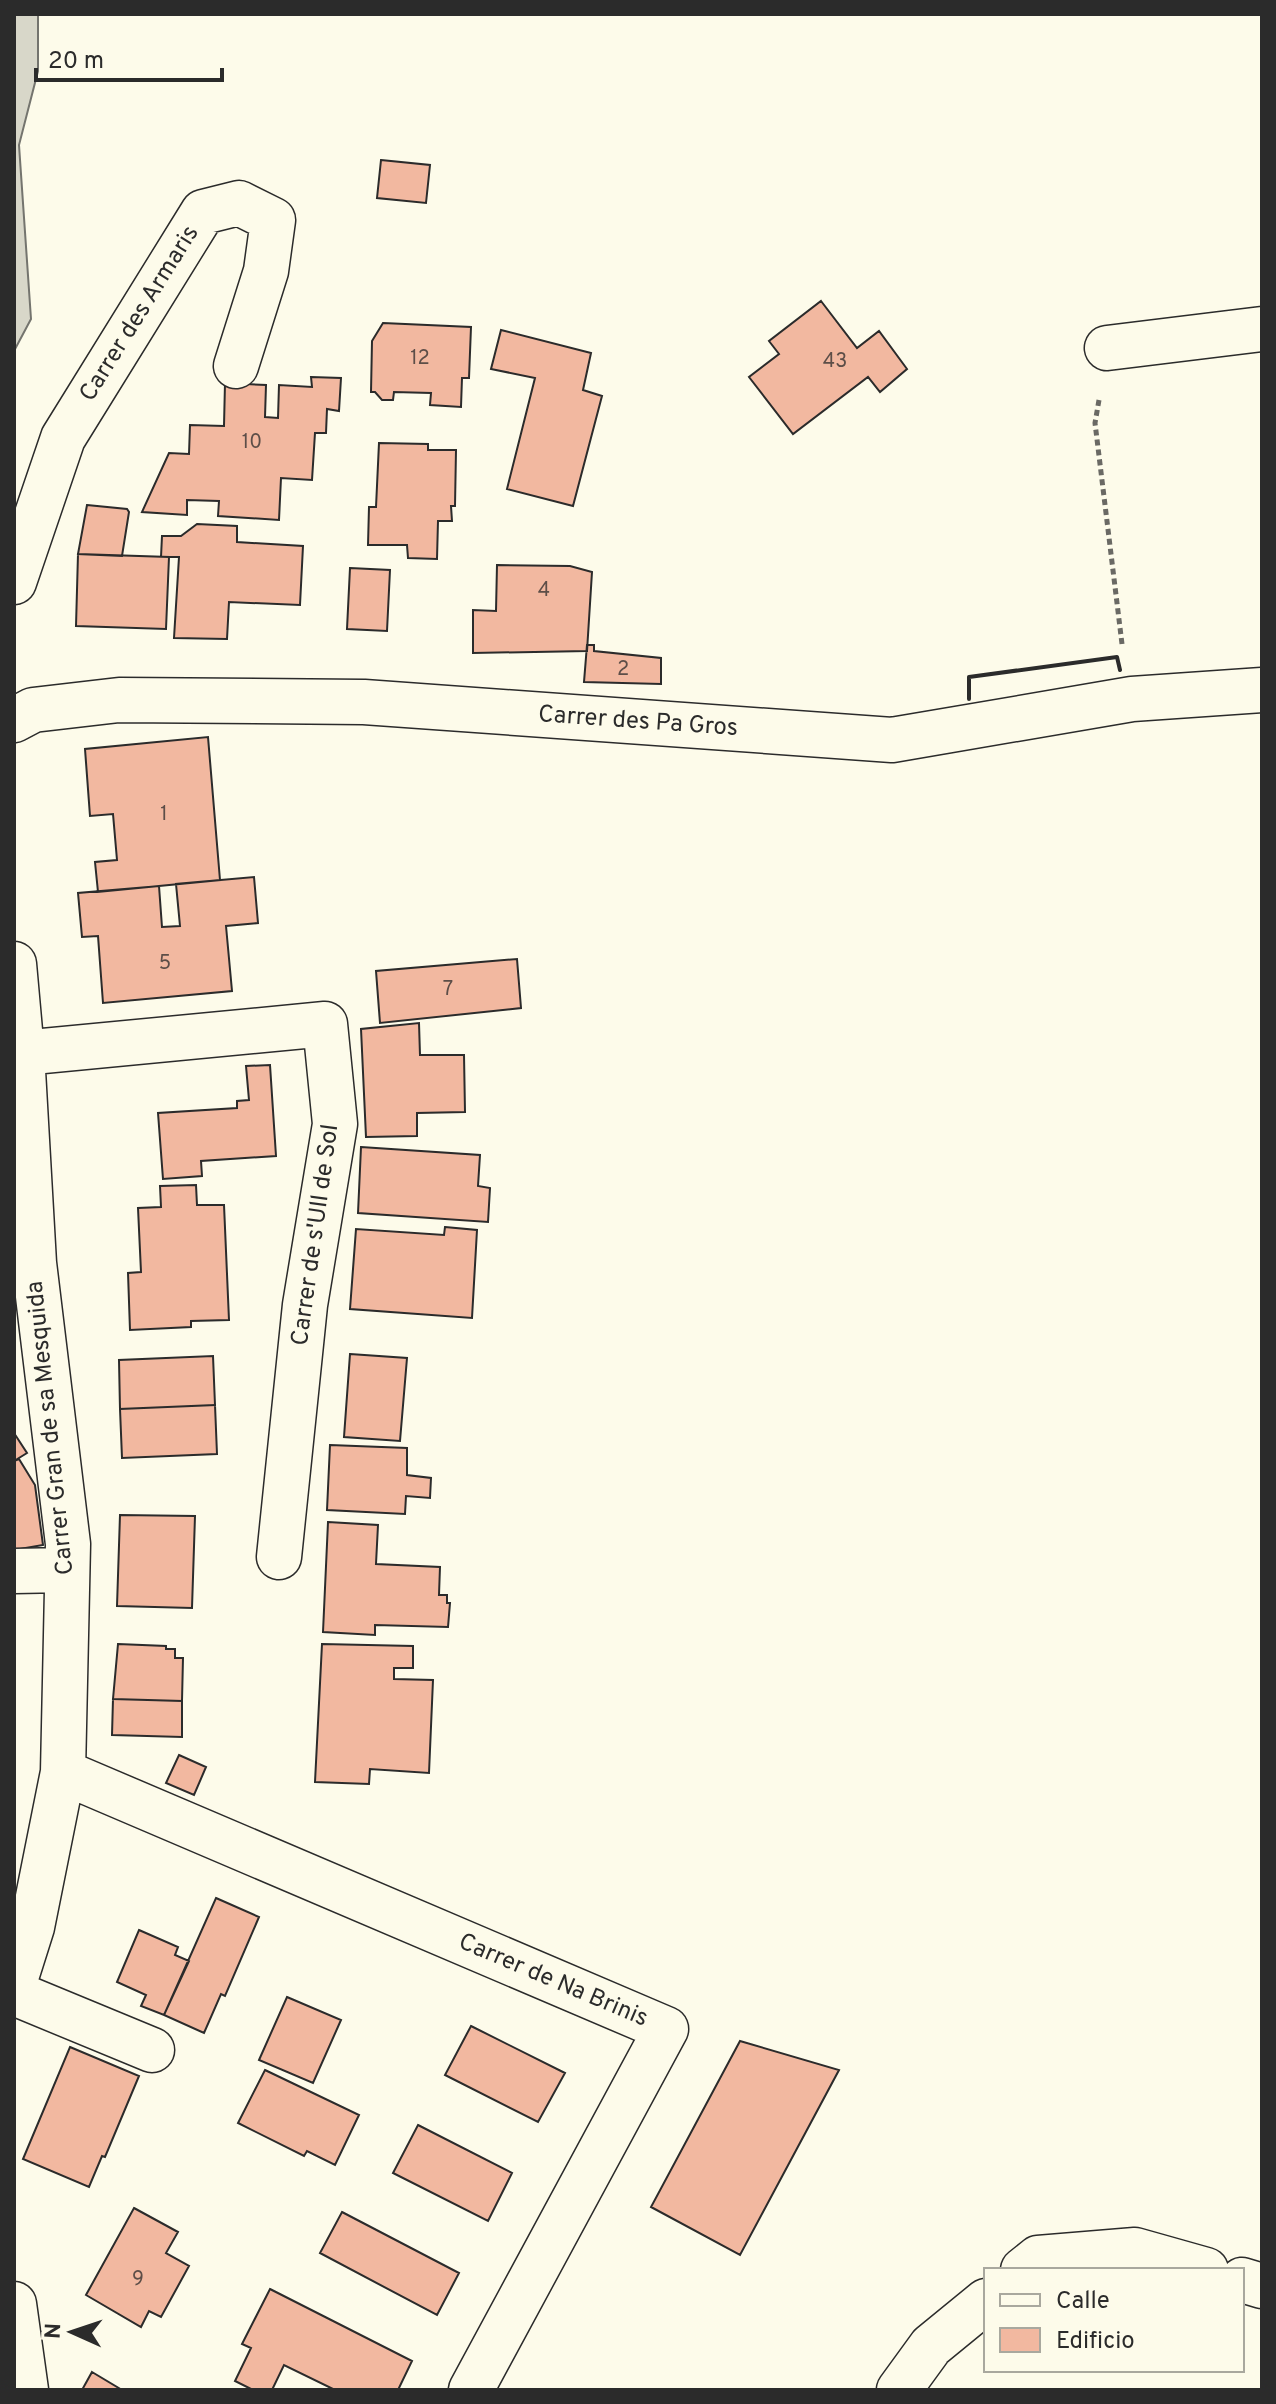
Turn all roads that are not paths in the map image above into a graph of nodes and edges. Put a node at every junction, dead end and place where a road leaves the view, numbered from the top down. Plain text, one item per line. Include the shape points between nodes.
1 (1262, 329) edge
2 (1107, 348) road end
3 (236, 366) dead end
4 (14, 582) edge
5 (1262, 690) edge
6 (14, 720) edge
7 (14, 964) edge
8 (22, 1053) junction
9 (279, 1557) dead end
10 (67, 1570) junction
11 (14, 1571) edge
12 (63, 1772) junction
13 (14, 1984) edge
14 (14, 1993) edge
15 (152, 2050) dead end
16 (1026, 2268) edge
17 (1199, 2268) edge
18 (984, 2303) edge
19 (14, 2304) edge
20 (26, 2390) edge
21 (471, 2390) edge
22 (899, 2390) edge

1 - 2 street
3 - 4 street, Carrer des Armaris via 266,271 273,220 239,203 203,212 63,438
5 - 6 street, Carrer des Pa Gros via 1132,699 892,740 364,702 119,700 33,710
7 - 8 street, Carrer Gran de sa Mesquida
8 - 9 street, Carrer de s'Ull de Sol via 325,1024 335,1124 305,1305
8 - 10 street, Carrer Gran de sa Mesquida via 34,1263
10 - 11 street
10 - 12 street, Carrer Gran de sa Mesquida
12 - 13 street, Carrer Gran de sa Mesquida via 32,1927
12 - 21 street, Carrer de Na Brinis via 666,2029
14 - 15 street
16 - 17 street via 1038,2258 1135,2250
18 - 22 street via 931,2346
19 - 20 street

